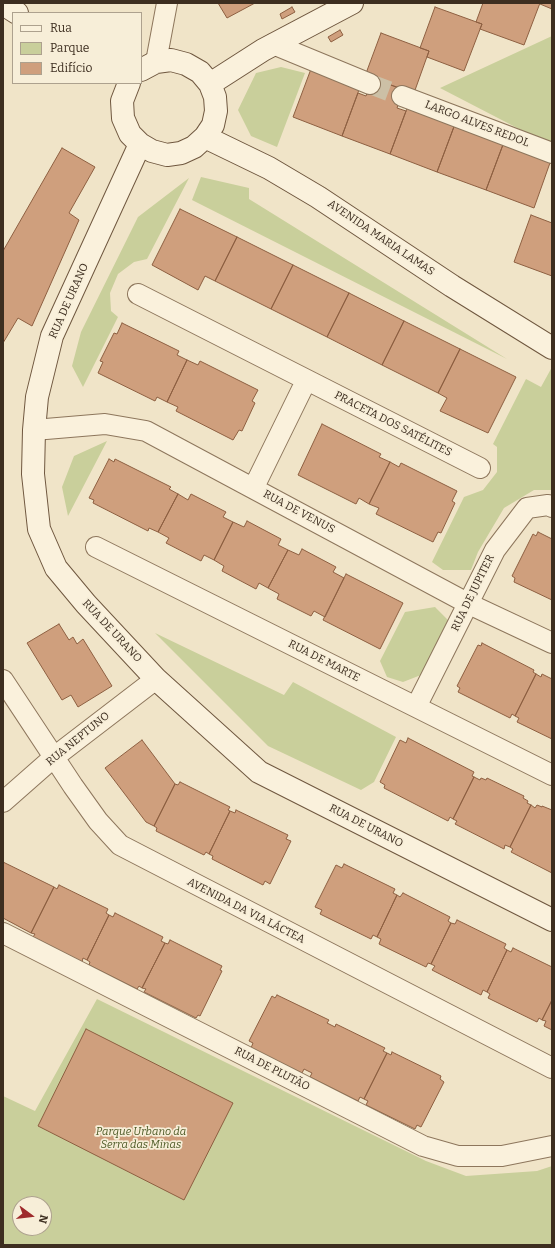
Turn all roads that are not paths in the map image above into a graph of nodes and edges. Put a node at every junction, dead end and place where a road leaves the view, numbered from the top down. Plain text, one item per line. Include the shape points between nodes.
1 (167, 3) edge
2 (352, 3) edge
3 (3, 4) edge
4 (15, 12) edge
5 (273, 44) junction
6 (148, 66) edge
7 (126, 84) edge
8 (210, 84) junction
9 (370, 84) tunnel mouth
10 (402, 96) tunnel mouth
11 (205, 137) junction
12 (140, 144) junction
13 (552, 153) edge
14 (138, 294) dead end
15 (552, 348) edge
16 (306, 380) junction
17 (34, 430) junction
18 (480, 468) dead end
19 (254, 487) junction
20 (552, 507) edge
21 (96, 547) dead end
22 (469, 604) junction
23 (552, 643) edge
24 (156, 678) junction
25 (3, 680) edge
26 (416, 707) junction
27 (53, 758) junction
28 (552, 775) edge
29 (3, 802) edge
30 (552, 920) edge
31 (3, 933) edge
32 (552, 1068) edge
33 (552, 1146) edge

1 - 6 street
2 - 5 street
3 - 4 street
5 - 8 street
5 - 9 street
6 - 8 street via 172,60 186,64 200,72
7 - 12 street via 122,101 123,118 130,134
8 - 11 street via 215,97 216,112 213,125
10 - 13 street, LARGO ALVES REDOL
11 - 12 street via 194,147 181,153 167,155
11 - 15 street, AVENIDA MARIA LAMAS via 269,168 318,197 452,286
12 - 17 street, RUA DE URANO via 52,336 37,397
14 - 16 street, PRACETA DOS SATÉLITES
16 - 18 street, PRACETA DOS SATÉLITES
16 - 19 street
17 - 19 street, RUA DE VENUS via 105,424 146,431
17 - 24 street, RUA DE URANO via 33,474 39,529 56,568 86,604
19 - 22 street, RUA DE VENUS
20 - 22 street, RUA DE JUPITER via 548,504 527,508 495,550
21 - 26 street, RUA DE MARTE
22 - 23 street, RUA DE VENUS
22 - 26 street, RUA DE JUPITER
24 - 27 street, RUA NEPTUNO
24 - 30 street, RUA DE URANO via 259,772
25 - 27 street, AVENIDA DA VIA LÁCTEA
26 - 28 street, RUA DE MARTE
27 - 29 street, RUA NEPTUNO
27 - 32 street, AVENIDA DA VIA LÁCTEA via 98,821 120,845
31 - 33 street, RUA DE PLUTÃO via 423,1146 458,1156 502,1156

